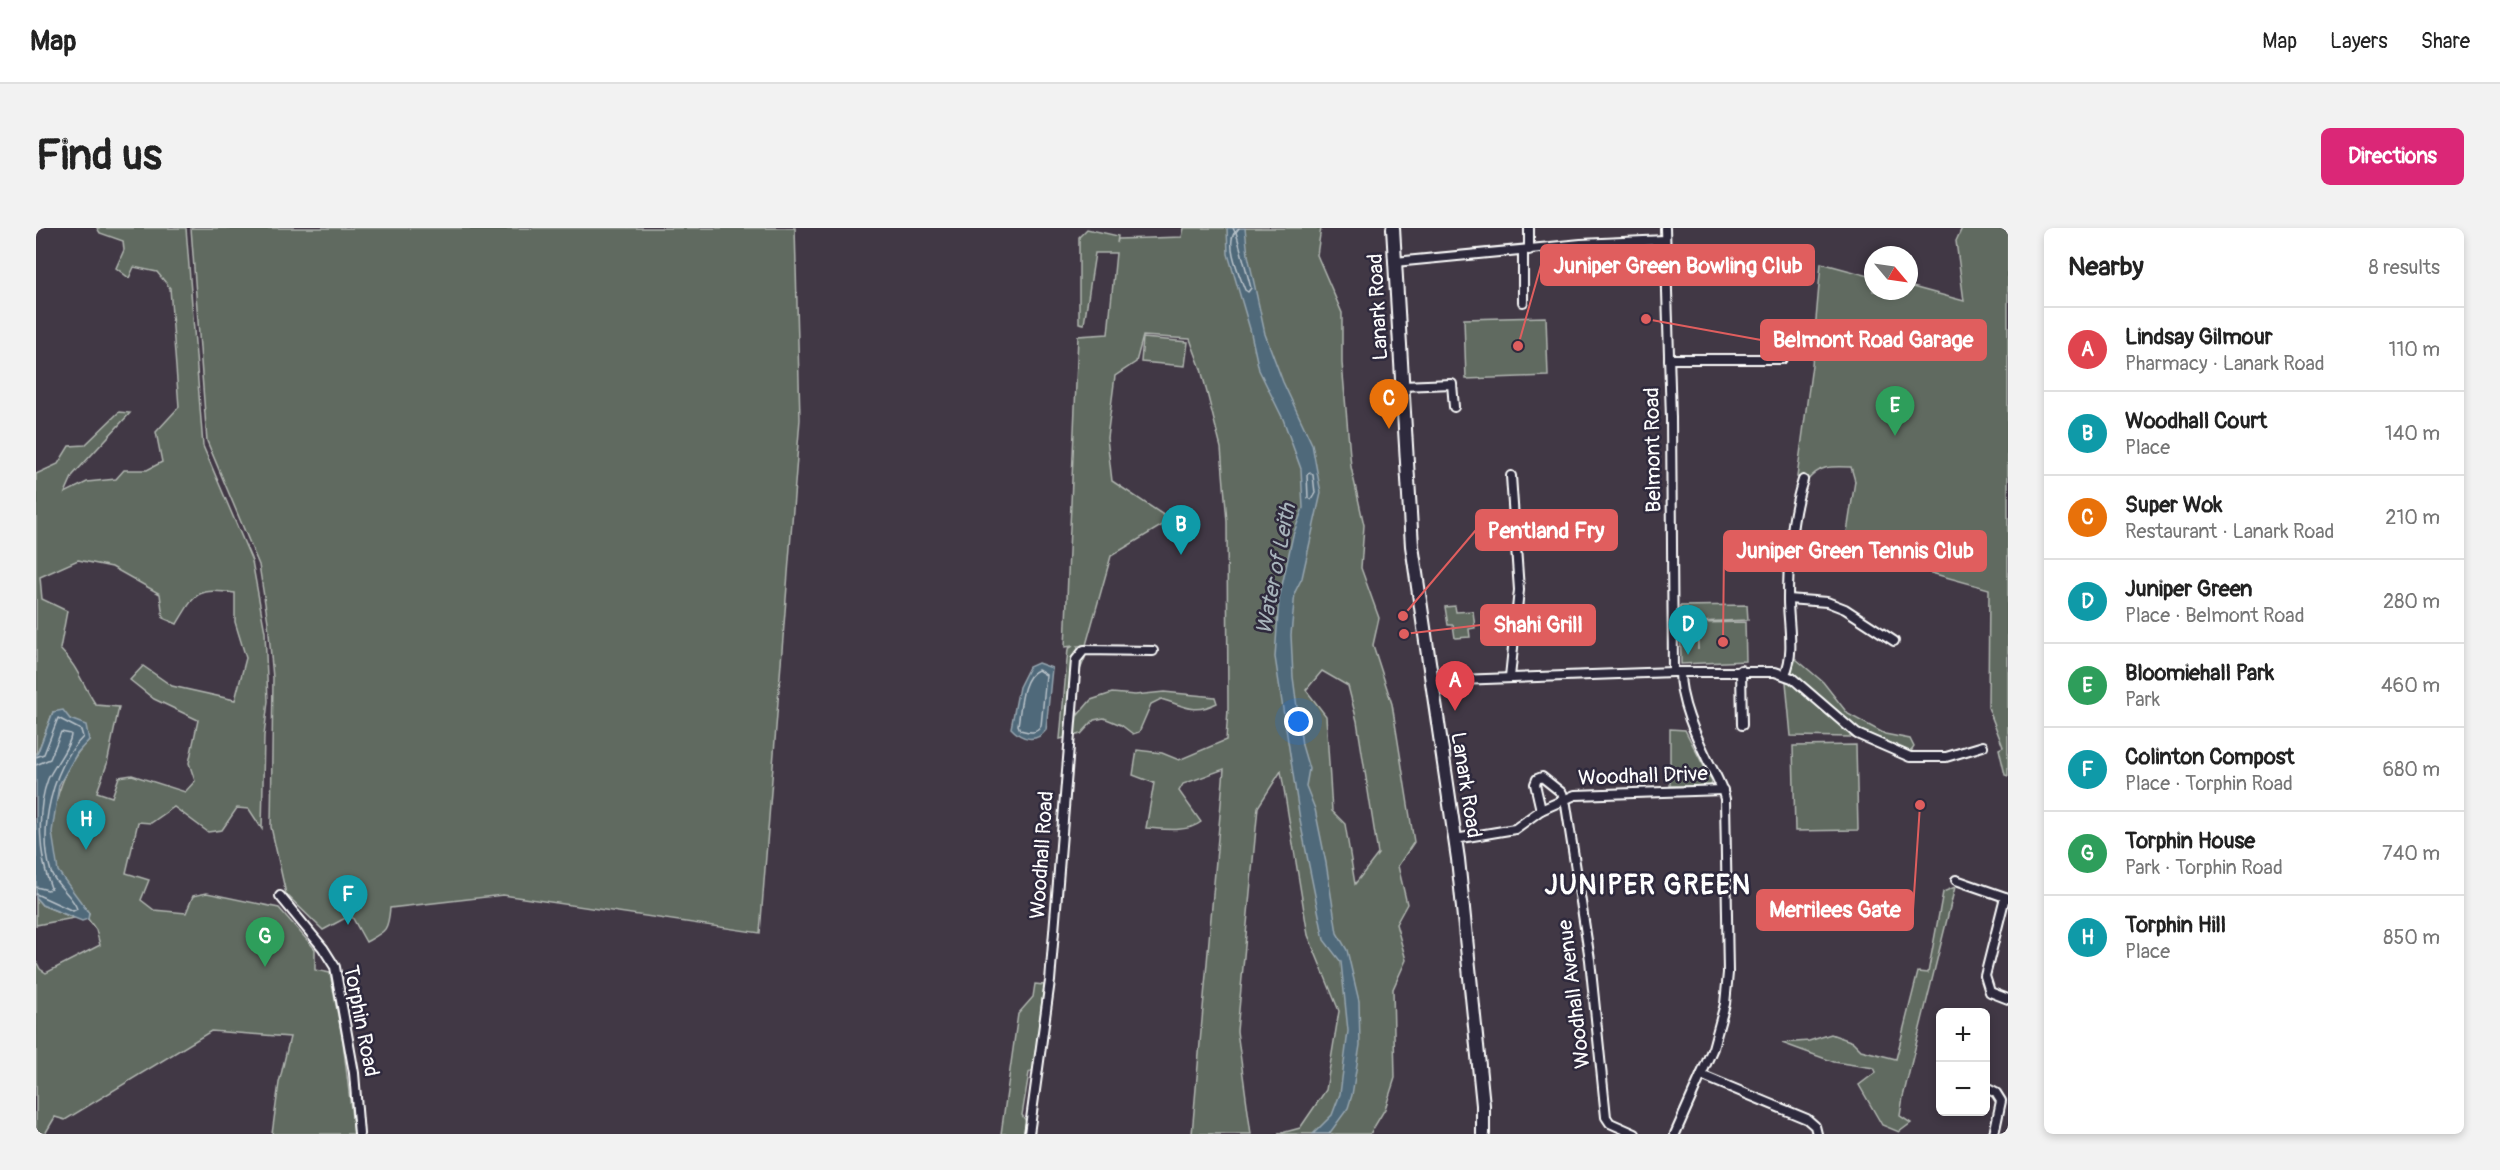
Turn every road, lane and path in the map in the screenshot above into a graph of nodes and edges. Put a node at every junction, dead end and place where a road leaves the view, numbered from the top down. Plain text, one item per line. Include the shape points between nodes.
1 (1393, 228) edge
2 (1529, 228) edge
3 (1665, 228) edge
4 (1665, 240) junction
5 (1526, 251) junction
6 (1395, 262) junction
7 (1522, 302) dead end
8 (1669, 359) junction
9 (1782, 359) dead end
10 (1402, 386) junction
11 (1454, 407) dead end
12 (1511, 476) dead end
13 (1803, 480) dead end
14 (1788, 599) junction
15 (1894, 641) dead end
16 (1153, 651) dead end
17 (1741, 670) junction
18 (1677, 672) junction
19 (1785, 674) junction
20 (1510, 677) junction
21 (1432, 681) junction
22 (1742, 725) dead end
23 (1983, 746) dead end
24 (1723, 790) junction
25 (1564, 798) junction
26 (1542, 810) junction
27 (1455, 839) junction
28 (1956, 880) dead end
29 (280, 896) dead end
30 (2007, 898) edge
31 (2008, 999) edge
32 (1701, 1075) junction
33 (1990, 1090) edge
34 (360, 1134) edge
35 (1029, 1134) edge
36 (1483, 1134) edge
37 (1635, 1134) edge
38 (1675, 1134) edge
39 (1817, 1134) edge
40 (1994, 1134) edge

1 - 6 main road, Lanark Road
2 - 5 street
3 - 4 street, Belmont Road
4 - 5 street
4 - 8 street, Belmont Road
5 - 6 street
5 - 7 street
6 - 10 main road, Lanark Road
8 - 9 street
8 - 18 street, Belmont Road
10 - 11 street via 1452,384
10 - 21 main road, Lanark Road via 1412,546
12 - 20 street via 1519,590
13 - 14 street via 1796,504
14 - 15 street via 1827,602 1845,609
14 - 19 street via 1790,660
16 - 35 street, Woodhall Road via 1084,650 1076,660 1050,981
17 - 18 street
17 - 19 street
17 - 22 street
18 - 20 street
18 - 24 street, Belmont Road via 1695,731
19 - 23 street via 1857,734 1910,757 1946,757
20 - 21 street
21 - 27 main road, Lanark Road
24 - 25 street, Woodhall Drive
24 - 32 street via 1727,988 1718,1034
25 - 26 street, Woodhall Drive
25 - 26 street, Woodhall Drive via 1547,779 1539,777 1535,784
25 - 37 street, Woodhall Avenue via 1590,960 1606,1117 1610,1123
26 - 27 street, Woodhall Drive via 1515,829
27 - 36 main road, Lanark Road
28 - 30 street
29 - 34 street, Torphin Road via 335,967 354,1073
30 - 31 street via 1985,976 1990,992
32 - 38 street
32 - 39 street via 1807,1119
33 - 40 street via 2001,1101

